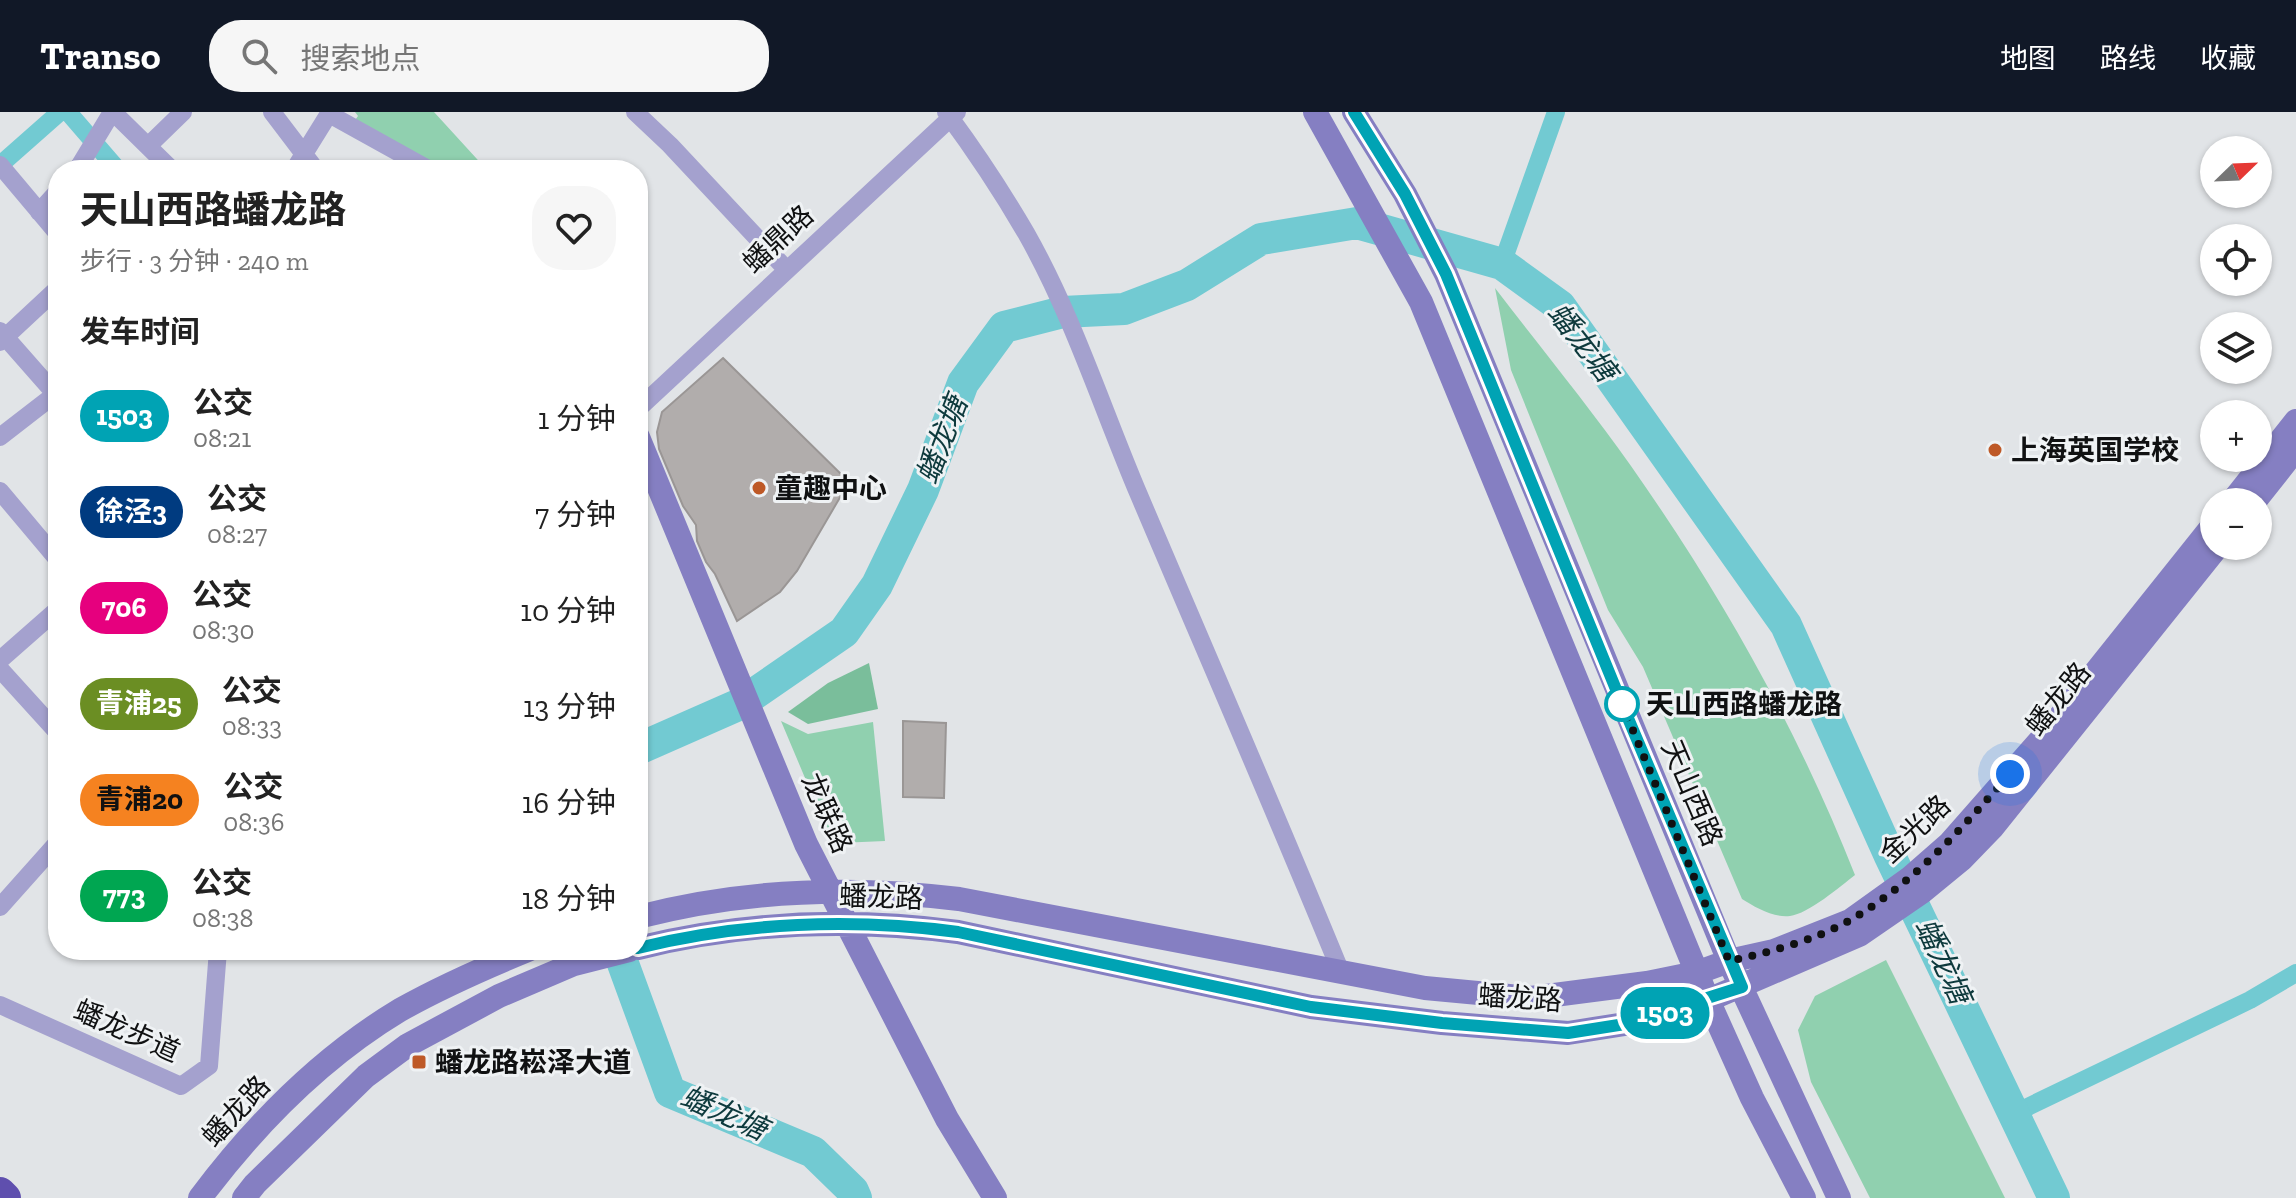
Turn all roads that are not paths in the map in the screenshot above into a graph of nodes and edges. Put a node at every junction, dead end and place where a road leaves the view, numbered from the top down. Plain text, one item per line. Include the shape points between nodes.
1 (183, 112) edge
2 (272, 112) edge
3 (635, 112) edge
4 (1315, 112) edge
5 (1354, 112) edge
6 (330, 113) edge
7 (951, 114) edge
8 (110, 116) edge
9 (148, 146) junction
10 (304, 154) junction
11 (84, 160) edge
12 (162, 160) edge
13 (300, 160) edge
14 (308, 160) edge
15 (412, 160) edge
16 (4, 170) edge
17 (48, 202) edge
18 (39, 212) junction
19 (48, 222) edge
20 (786, 269) junction
21 (48, 297) edge
22 (2, 337) edge
23 (48, 385) edge
24 (648, 400) edge
25 (48, 401) edge
26 (2296, 421) edge
27 (0, 437) edge
28 (2296, 449) edge
29 (648, 461) edge
30 (2243, 488) edge
31 (2265, 488) edge
32 (0, 491) edge
33 (2200, 542) edge
34 (48, 548) edge
35 (2207, 560) edge
36 (48, 618) edge
37 (0, 660) edge
38 (0, 669) edge
39 (48, 722) edge
40 (1956, 851) junction
41 (48, 853) edge
42 (831, 893) junction
43 (0, 907) edge
44 (648, 914) edge
45 (846, 924) junction
46 (1854, 928) junction
47 (648, 945) edge
48 (217, 960) edge
49 (503, 960) edge
50 (590, 960) edge
51 (1729, 961) junction
52 (1340, 970) junction
53 (1696, 973) junction
54 (1742, 987) junction
55 (1708, 1000) junction
56 (0, 1005) edge
57 (0, 1193) edge
58 (5, 1198) edge
59 (200, 1198) edge
60 (244, 1198) edge
61 (995, 1198) edge
62 (1804, 1198) edge
63 (1839, 1198) edge

1 - 9 street
2 - 10 street
3 - 20 street
4 - 53 main road via 1421,302
5 - 51 main road, 天山西路 via 1446,274
6 - 10 street
6 - 15 street
7 - 20 street, 蟠鼎路
7 - 52 street via 1040,261
8 - 9 street
8 - 11 street
9 - 12 street
10 - 13 street
10 - 14 street
16 - 18 street
17 - 18 street
18 - 19 street
20 - 24 street, 蟠鼎路
21 - 22 street
22 - 23 street
25 - 27 street
26 - 30 main road
28 - 31 main road
29 - 42 main road, 龙联路
32 - 34 street
33 - 40 main road, 金光路
35 - 40 main road, 蟠龙路 via 1992,828
36 - 37 street
38 - 39 street
40 - 46 main road, 蟠龙路 via 1923,891
41 - 43 street
42 - 44 main road, 蟠龙路 via 750,896
42 - 45 main road, 龙联路
42 - 52 main road, 蟠龙路 via 906,892 959,899
45 - 47 main road, 蟠龙路 via 743,929
45 - 55 main road, 蟠龙路 via 958,932 1311,1007 1442,1023 1568,1033 1625,1024
45 - 61 main road, 龙联路 via 947,1119
46 - 51 main road
46 - 54 main road, 蟠龙路
48 - 56 street, 蟠龙步道 via 209,1066 181,1086
49 - 59 main road, 蟠龙路 via 399,1011 335,1056 280,1105
50 - 60 main road via 499,996 408,1045 366,1076
51 - 53 main road, 蟠龙路
51 - 54 main road, 天山西路
52 - 53 main road, 蟠龙路 via 1425,988 1531,998
53 - 55 main road
54 - 55 main road, 蟠龙路
54 - 63 main road, 天山西路
55 - 62 main road
57 - 58 highway

